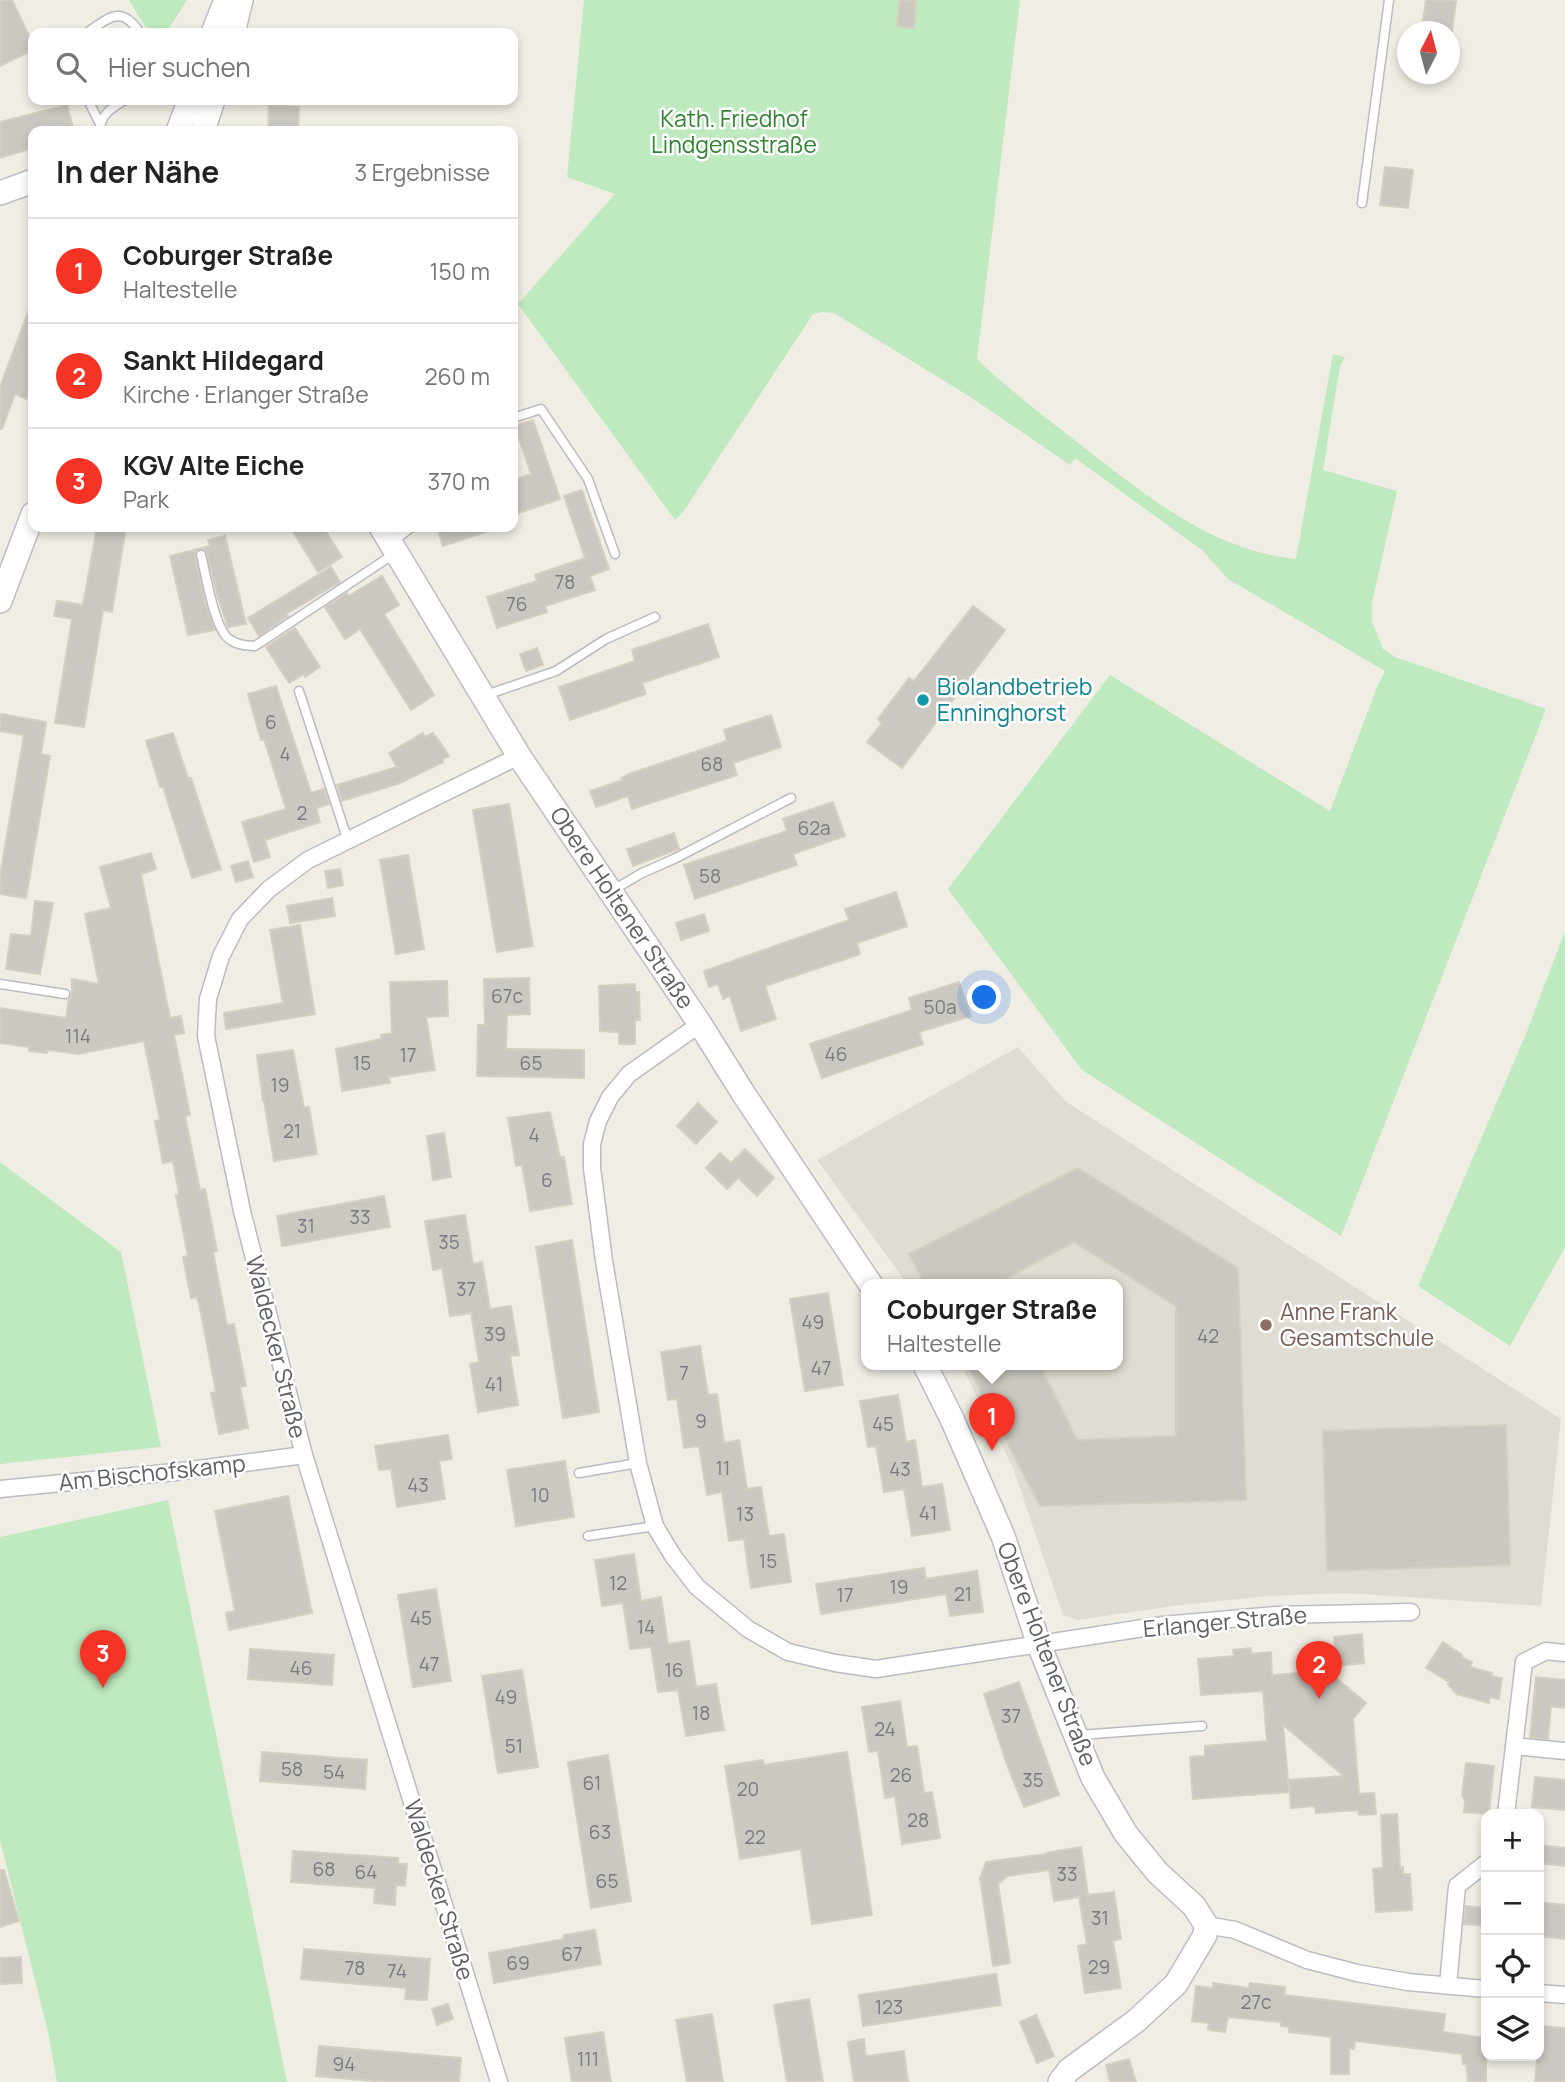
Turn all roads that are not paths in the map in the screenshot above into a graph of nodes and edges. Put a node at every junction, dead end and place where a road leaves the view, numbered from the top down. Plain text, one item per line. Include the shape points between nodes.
1 (226, 0) edge
2 (241, 0) edge
3 (1390, 0) edge
4 (94, 28) edge
5 (137, 28) edge
6 (215, 28) edge
7 (234, 28) edge
8 (90, 105) edge
9 (117, 105) edge
10 (188, 105) edge
11 (211, 105) edge
12 (99, 126) edge
13 (101, 126) edge
14 (180, 126) edge
15 (205, 126) edge
16 (28, 183) edge
17 (0, 194) edge
18 (1362, 203) dead end
19 (518, 416) edge
20 (28, 527) edge
21 (390, 541) edge
22 (615, 554) dead end
23 (201, 555) dead end
24 (0, 601) edge
25 (655, 617) dead end
26 (299, 691) dead end
27 (483, 696) junction
28 (519, 756) junction
29 (791, 798) dead end
30 (348, 841) junction
31 (610, 891) junction
32 (0, 985) edge
33 (65, 994) dead end
34 (700, 1024) junction
35 (867, 1279) edge
36 (928, 1370) edge
37 (304, 1455) junction
38 (638, 1463) junction
39 (579, 1473) dead end
40 (0, 1489) edge
41 (655, 1526) junction
42 (588, 1536) dead end
43 (1411, 1612) dead end
44 (1039, 1644) junction
45 (1565, 1653) edge
46 (1202, 1726) dead end
47 (1076, 1735) junction
48 (1514, 1746) junction
49 (1565, 1751) edge
50 (1507, 1809) edge
51 (1481, 1867) edge
52 (1206, 1925) junction
53 (1448, 1985) junction
54 (1481, 1988) edge
55 (1544, 1993) edge
56 (1565, 1995) edge
57 (499, 2082) edge
58 (1060, 2082) edge

1 - 6 street
2 - 7 street
3 - 18 lane
4 - 5 lane via 122,16
8 - 12 lane
9 - 13 lane via 107,111
10 - 14 street
11 - 15 street
16 - 17 street
19 - 22 lane via 541,409 588,479
20 - 24 street
21 - 23 lane via 255,646 241,645 219,628
21 - 27 street, Obere Holtener Straße
25 - 27 lane via 606,639 556,671
26 - 30 lane
27 - 28 street, Obere Holtener Straße
28 - 30 street, Waldecker Straße
28 - 31 street, Obere Holtener Straße
29 - 31 lane
30 - 37 street, Waldecker Straße via 308,860 269,889 240,919 221,956 208,999 206,1036 242,1211
31 - 34 street, Obere Holtener Straße
32 - 33 lane
34 - 35 street, Obere Holtener Straße
34 - 38 street, Erlanger Straße via 629,1074 610,1097 592,1144 604,1261
36 - 44 street, Obere Holtener Straße via 1003,1535
37 - 40 street, Am Bischofskamp
37 - 57 street, Waldecker Straße
38 - 39 lane
38 - 41 street, Erlanger Straße
41 - 42 lane
41 - 44 street, Erlanger Straße via 697,1587 748,1629 788,1652 876,1669
43 - 44 street, Erlanger Straße via 1275,1615 1163,1625
44 - 47 street, Obere Holtener Straße
45 - 48 street via 1546,1651 1524,1662
46 - 47 lane
47 - 52 street, Obere Holtener Straße via 1093,1778 1126,1834 1158,1873 1194,1906
48 - 49 street
48 - 50 street
51 - 53 street via 1457,1886
52 - 53 street via 1235,1930 1307,1960 1357,1973
52 - 58 street via 1205,1935 1176,1984
53 - 54 street
55 - 56 street

